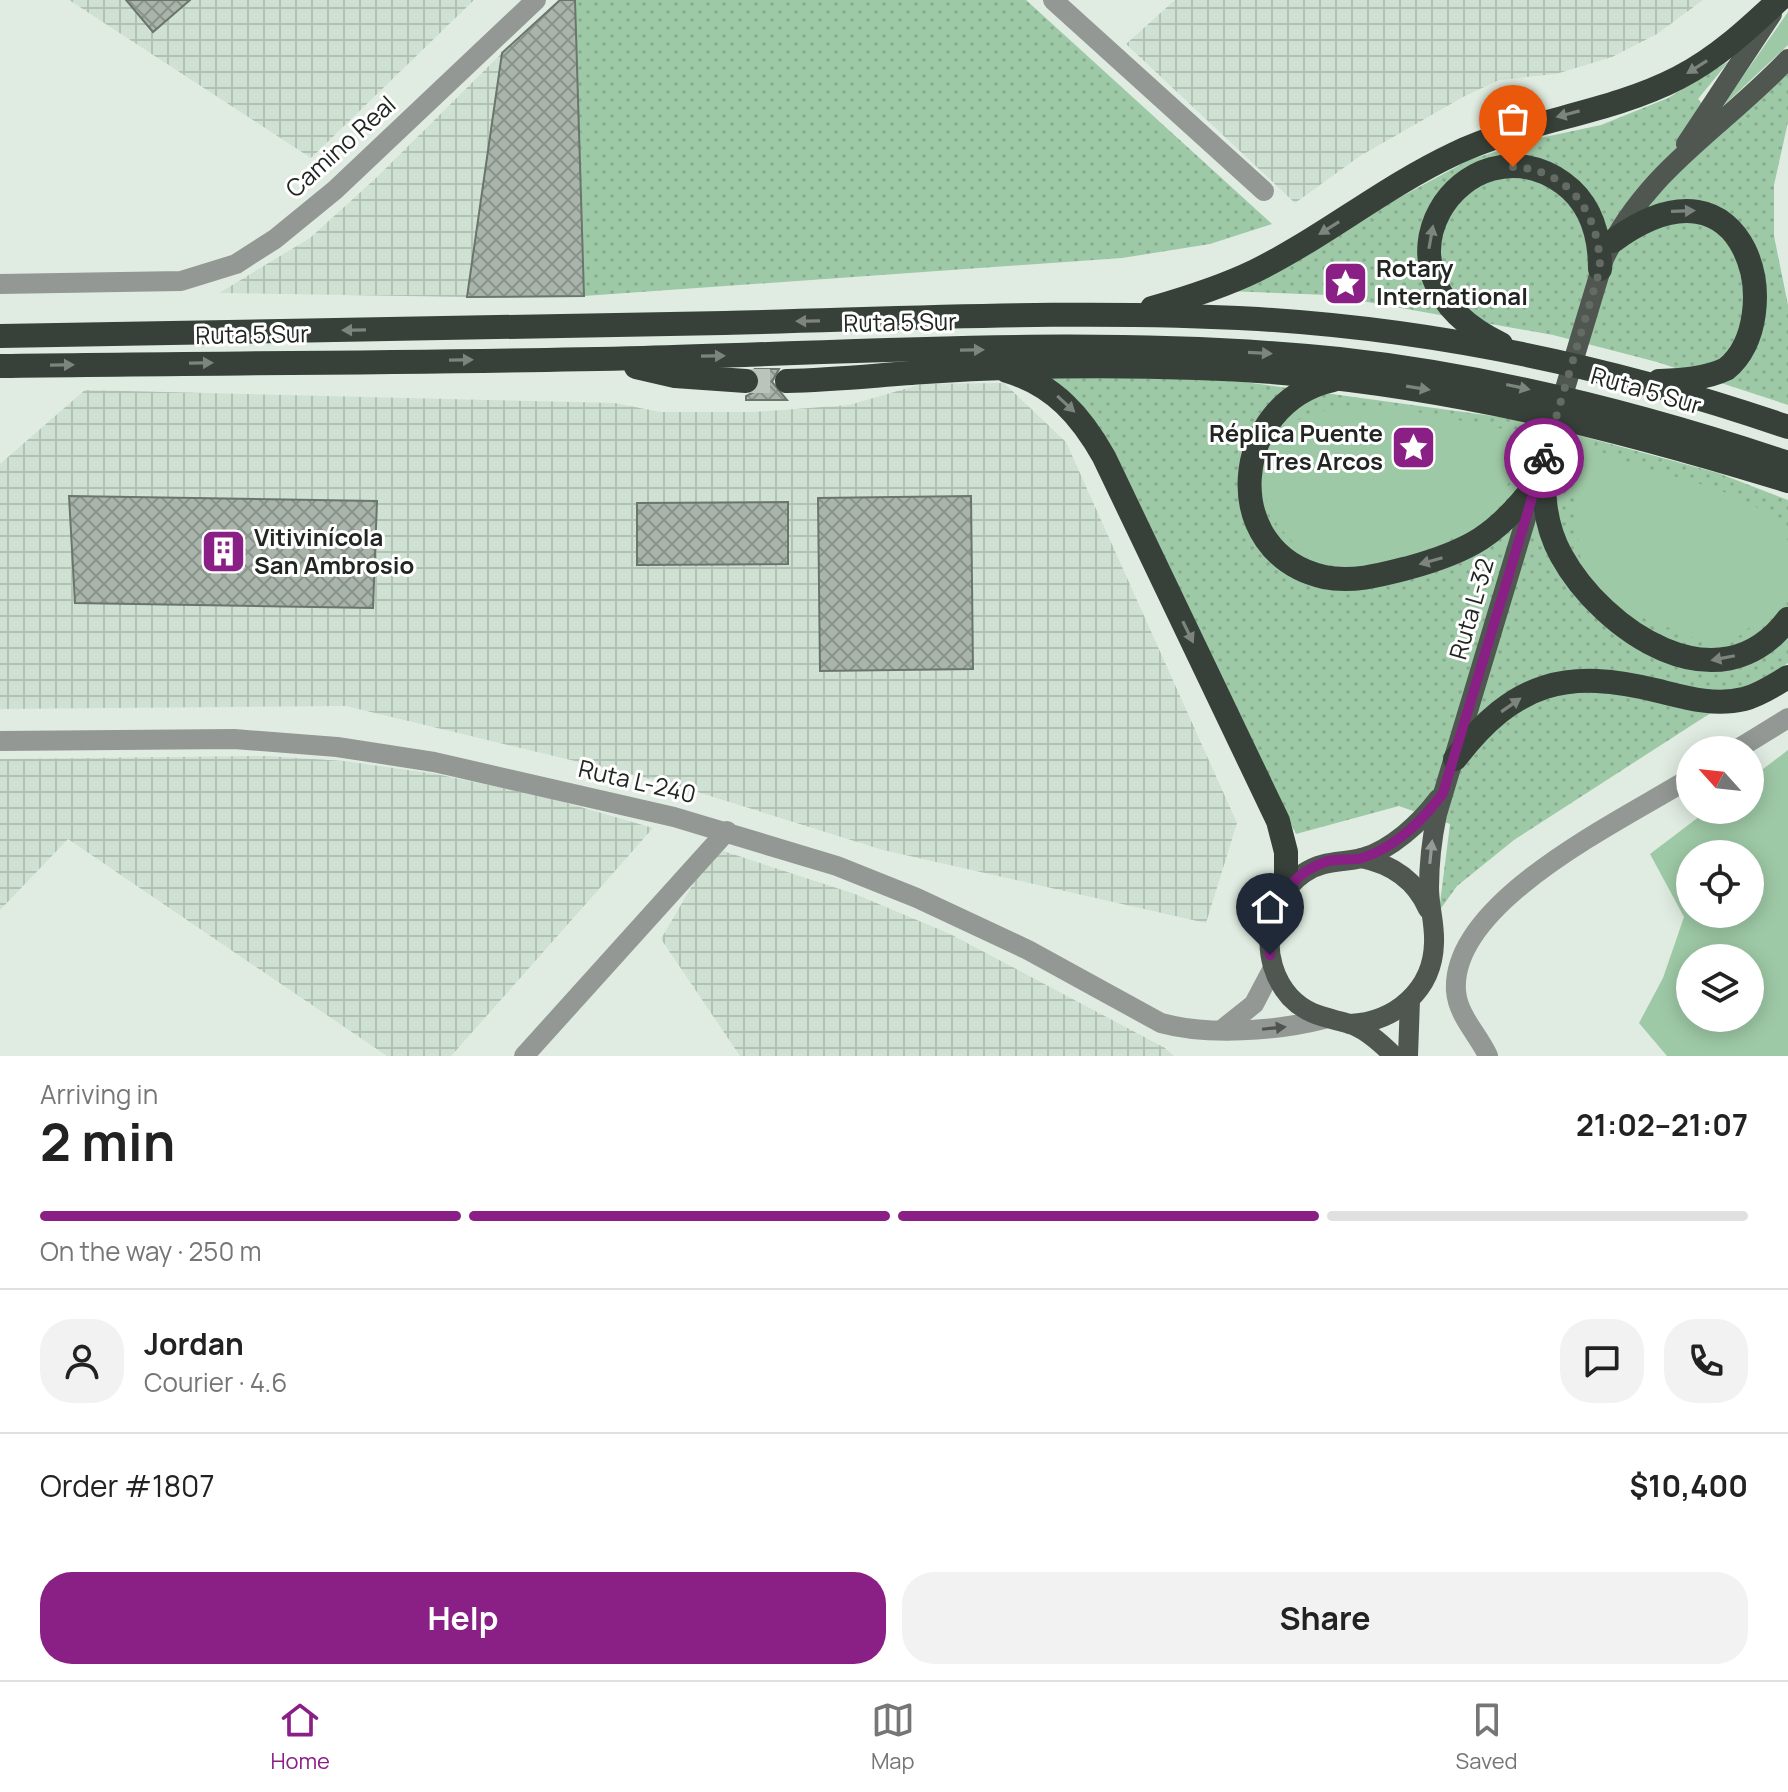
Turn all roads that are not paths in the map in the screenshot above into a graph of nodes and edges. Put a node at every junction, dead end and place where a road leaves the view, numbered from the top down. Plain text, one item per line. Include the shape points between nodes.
1 (536, 0) edge
2 (1053, 0) edge
3 (1781, 0) edge
4 (1788, 59) edge
5 (1680, 155) junction
6 (1264, 191) dead end
7 (1613, 241) junction
8 (1600, 269) junction
9 (0, 284) edge
10 (1110, 316) junction
11 (0, 336) edge
12 (1521, 353) junction
13 (607, 358) junction
14 (0, 366) edge
15 (997, 369) junction
16 (1341, 378) junction
17 (746, 381) tunnel mouth
18 (787, 381) tunnel mouth
19 (1636, 381) junction
20 (1788, 427) edge
21 (1547, 449) junction
22 (1788, 463) edge
23 (1751, 469) junction
24 (1788, 481) edge
25 (1536, 484) junction
26 (1788, 500) edge
27 (1788, 619) edge
28 (1788, 677) edge
29 (1788, 718) edge
30 (1759, 736) edge
31 (0, 741) edge
32 (1455, 759) junction
33 (1676, 787) edge
34 (1443, 793) junction
35 (727, 831) junction
36 (1361, 858) junction
37 (1286, 891) junction
38 (1430, 912) junction
39 (1273, 968) junction
40 (1410, 1000) junction
41 (1324, 1019) junction
42 (1350, 1024) junction
43 (1224, 1028) junction
44 (524, 1056) edge
45 (1394, 1056) edge
46 (1408, 1056) edge
47 (1488, 1056) edge

1 - 9 street, Camino Real via 335,190 275,239 218,272 153,283
2 - 6 street
3 - 5 main road
3 -> 10 highway via 1732,43 1679,78 1495,136 1426,169 1255,271 1183,299
4 - 5 main road via 1736,111
5 - 7 main road, Ruta L-32 via 1637,202
7 - 8 main road, Ruta L-32
7 -> 19 highway via 1665,212 1712,214 1752,239 1772,284 1767,325 1752,350 1735,364 1699,377
12 -> 8 highway via 1470,326 1437,290 1429,265 1429,236 1452,193 1475,177 1504,168 1552,176 1577,195 1592,219
8 - 21 main road, Ruta L-32
10 -> 11 highway, Ruta 5 Sur
10 - 12 highway, Ruta 5 Sur via 1302,323
12 - 19 highway, Ruta 5 Sur
14 -> 13 highway, Ruta 5 Sur
13 - 17 highway via 675,376
13 -> 22 highway, Ruta 5 Sur via 1040,349 1316,357 1415,369 1561,397
15 - 16 highway via 1201,368
15 - 18 highway
15 -> 37 highway via 1056,395 1078,415 1104,457 1278,821 1286,852
16 -> 23 highway via 1537,410
25 -> 16 highway via 1495,530 1452,555 1358,579 1307,571 1279,552 1256,515 1252,455 1263,427 1280,407 1304,391
19 - 20 highway, Ruta 5 Sur
21 - 25 main road, Ruta L-32
27 -> 21 highway via 1753,648 1719,659 1679,657 1643,640 1587,589 1561,555 1545,511
23 - 24 highway
23 - 26 highway via 1774,483
25 - 32 main road, Ruta L-32
32 -> 28 highway via 1508,706 1557,683 1602,679 1724,702 1755,695
29 - 30 street
31 - 35 street, Ruta L-240 via 234,739 367,751
32 - 34 main road, Ruta L-32
33 - 47 street via 1525,880 1481,923 1460,959 1456,989 1462,1013
34 - 36 main road, Ruta L-32 via 1412,827
38 -> 34 main road, Ruta L-32 via 1430,854
35 - 43 street, Ruta L-240 via 917,898 1028,950 1151,1019 1185,1028
35 - 44 street
36 - 37 main road, Ruta L-32 via 1325,862
36 - 38 main road via 1386,865 1408,880
37 - 39 main road, Ruta L-32 via 1270,928
38 - 40 main road, Ruta L-32 via 1434,952 1426,978
39 - 41 main road, Ruta L-32 via 1293,1000
39 - 43 street via 1254,1004
40 - 42 main road via 1382,1018
40 - 46 main road, Ruta L-32
41 - 42 main road, Ruta L-32
43 -> 41 street, Ruta L-240 via 1265,1030
42 - 45 main road, Ruta L-32

